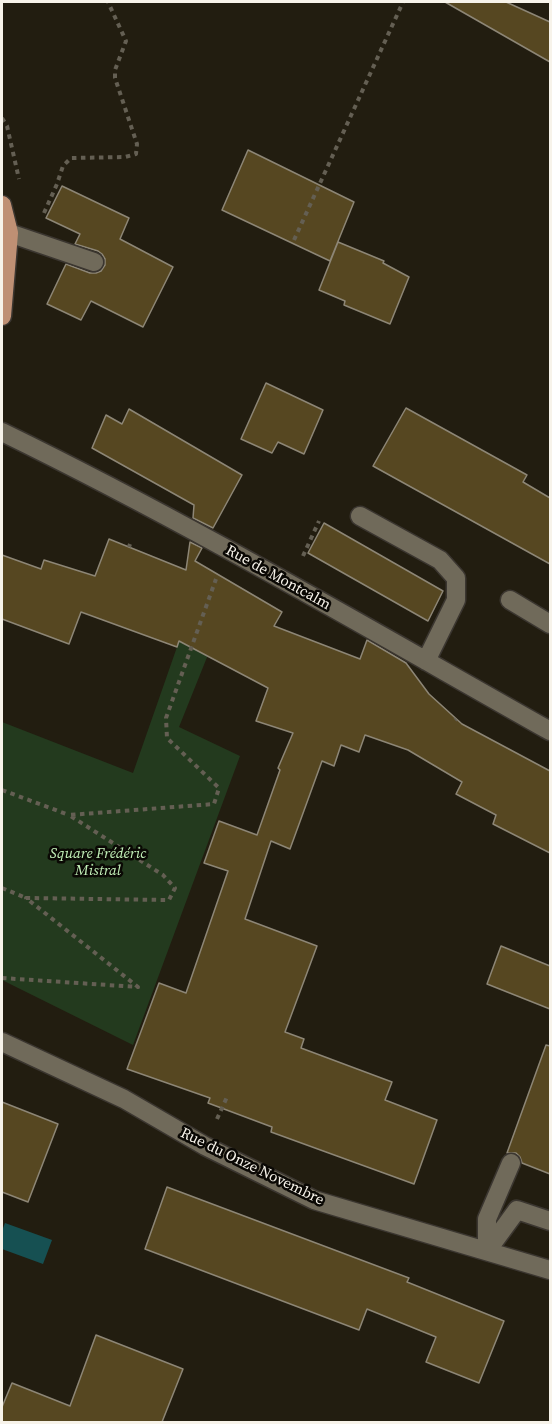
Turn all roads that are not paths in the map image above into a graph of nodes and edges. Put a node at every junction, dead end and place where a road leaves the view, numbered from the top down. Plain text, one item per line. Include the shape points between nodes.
1 (2, 205) edge
2 (9, 233) junction
3 (94, 262) dead end
4 (2, 316) edge
5 (2, 432) edge
6 (360, 516) dead end
7 (510, 600) dead end
8 (550, 624) edge
9 (426, 661) junction
10 (550, 731) edge
11 (2, 1042) edge
12 (511, 1164) dead end
13 (550, 1221) edge
14 (487, 1251) junction
15 (550, 1270) edge

1 - 2 main road
2 - 3 street
2 - 4 main road
5 - 9 street, Rue de Montcalm via 168,516
6 - 9 street via 440,560 456,578 456,600
7 - 8 street
9 - 10 street, Rue de Montcalm
11 - 14 street, Rue du Onze Novembre via 124,1099 205,1146 314,1200
12 - 14 street via 488,1219
13 - 14 street via 516,1210
14 - 15 street, Rue du Onze Novembre

